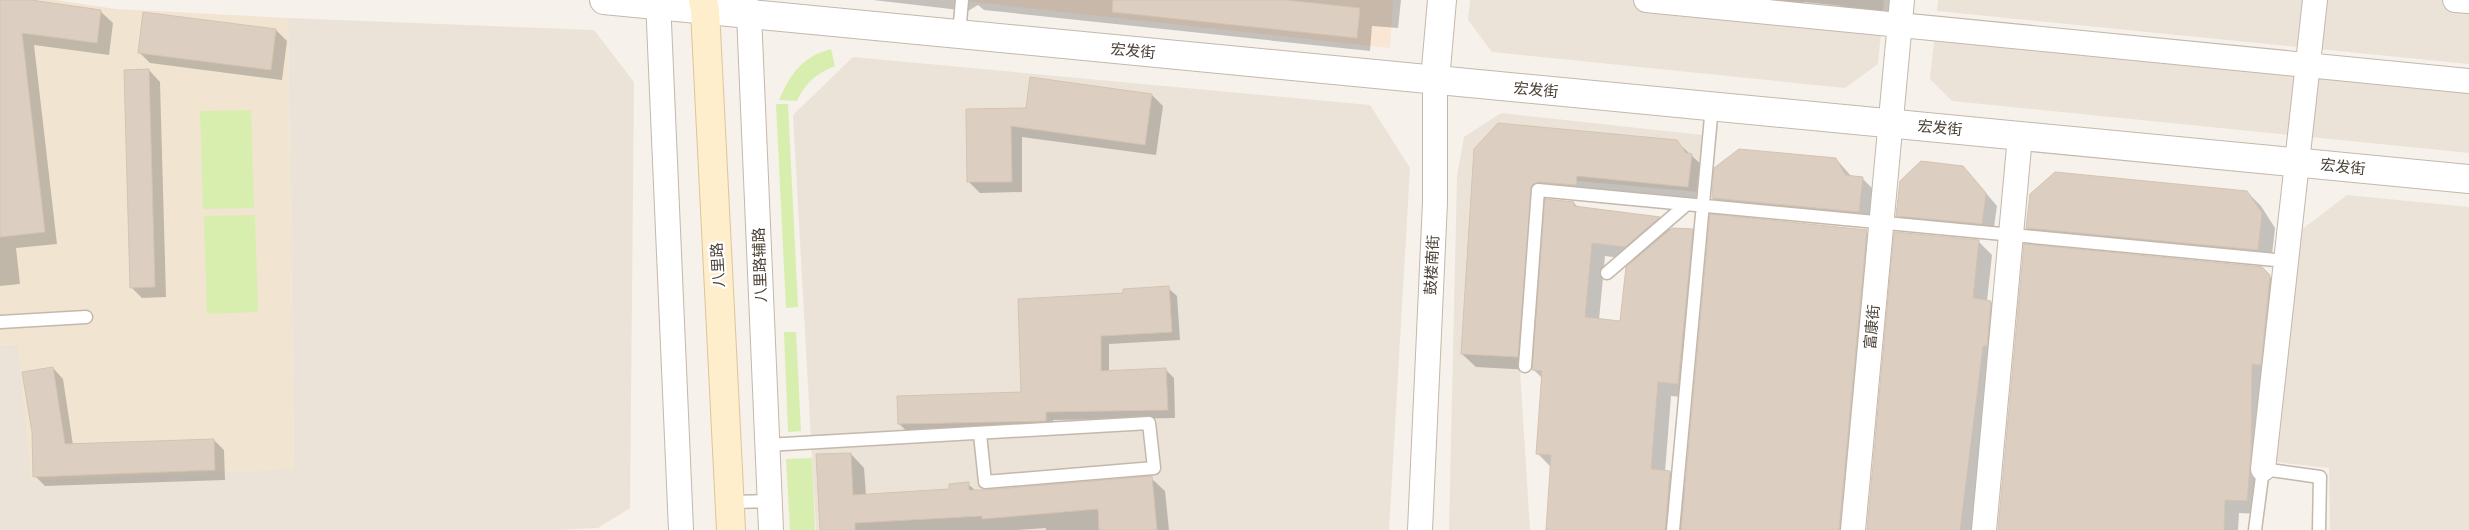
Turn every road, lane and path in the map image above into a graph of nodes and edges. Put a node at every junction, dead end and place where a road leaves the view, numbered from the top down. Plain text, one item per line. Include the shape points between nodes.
1 (604, 0) edge
2 (962, 0) edge
3 (1442, 0) edge
4 (1646, 0) edge
5 (1902, 0) edge
6 (2315, 0) edge
7 (2455, 0) edge
8 (2469, 2) edge
9 (658, 3) edge
10 (704, 5) edge
11 (747, 7) edge
12 (1900, 25) junction
13 (959, 34) junction
14 (2308, 65) junction
15 (1435, 80) junction
16 (2469, 81) edge
17 (1712, 106) junction
18 (1891, 123) junction
19 (2020, 136) junction
20 (2297, 162) junction
21 (2469, 179) edge
22 (1687, 204) junction
23 (1703, 206) junction
24 (1882, 223) junction
25 (2011, 235) junction
26 (2286, 261) junction
27 (1607, 273) dead end
28 (86, 317) dead end
29 (0, 322) edge
30 (1526, 366) dead end
31 (980, 434) junction
32 (767, 445) junction
33 (2263, 469) junction
34 (770, 501) junction
35 (730, 502) junction
36 (681, 530) edge
37 (731, 530) edge
38 (771, 530) edge
39 (1420, 530) edge
40 (1673, 530) edge
41 (1853, 530) edge
42 (1984, 530) edge
43 (2255, 530) edge
44 (2319, 530) edge

1 - 9 street, 宏发街
2 - 13 lane
3 - 15 street, 鼓楼南街
4 - 12 street
5 - 12 street, 富康街
6 - 14 street
7 - 8 street
9 - 10 street, 宏发街
9 - 36 street
10 - 11 street, 宏发街
10 - 35 main road, 八里路
11 - 13 street, 宏发街
11 - 32 street, 八里路辅路
12 - 14 street
12 - 18 street, 富康街
13 - 15 street, 宏发街
14 - 16 street
14 - 20 street
15 - 17 street, 宏发街
15 - 39 street, 鼓楼南街 via 1435,202
17 - 18 street, 宏发街
17 - 23 lane
18 - 19 street, 宏发街
18 - 24 street, 富康街
19 - 20 street, 宏发街
19 - 25 street
20 - 21 street, 宏发街
20 - 26 street
22 - 23 lane
22 - 27 lane
22 - 30 lane via 1538,190
23 - 24 lane
23 - 40 lane
24 - 25 lane
24 - 41 street, 富康街
25 - 26 lane
25 - 42 street
26 - 33 street
28 - 29 lane
31 - 31 lane via 1149,423 1154,468 985,482
31 - 32 lane
32 - 34 street, 八里路辅路
33 - 43 lane
33 - 44 lane via 2320,477
34 - 35 lane
34 - 38 street, 八里路辅路
35 - 37 main road, 八里路

